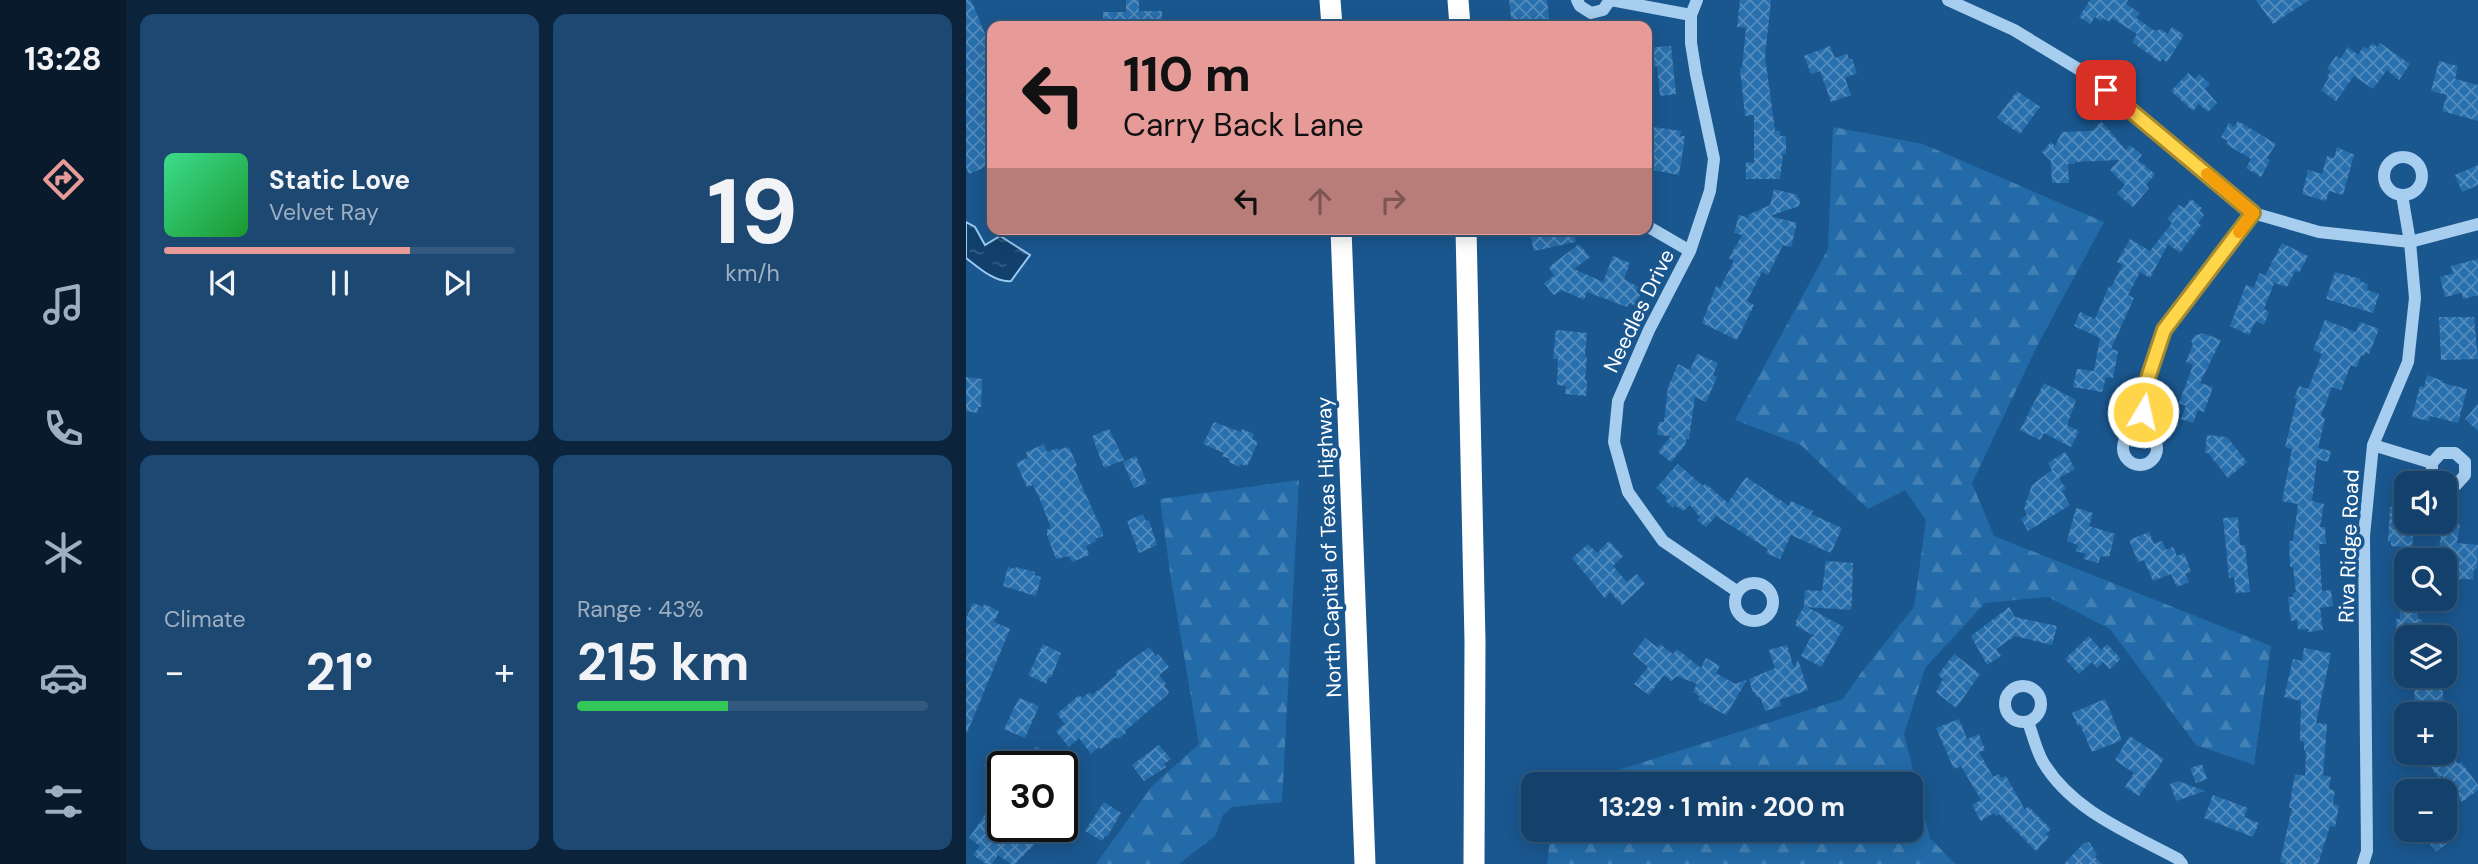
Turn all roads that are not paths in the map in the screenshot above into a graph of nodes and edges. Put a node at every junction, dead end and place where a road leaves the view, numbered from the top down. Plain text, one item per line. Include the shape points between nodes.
1 (1330, 0) edge
2 (1458, 0) edge
3 (1577, 0) edge
4 (1611, 0) edge
5 (1698, 0) edge
6 (1948, 0) edge
7 (1690, 15) junction
8 (1332, 21) edge
9 (1460, 21) edge
10 (2402, 195) dead end
11 (2253, 213) junction
12 (2478, 224) edge
13 (1652, 229) edge
14 (1341, 235) edge
15 (1466, 235) edge
16 (2410, 242) junction
17 (1690, 251) junction
18 (2143, 431) dead end
19 (2373, 445) junction
20 (2432, 463) junction
21 (2432, 471) edge
22 (2457, 484) edge
23 (1738, 592) dead end
24 (2028, 722) dead end
25 (1365, 864) edge
26 (1474, 864) edge
27 (2182, 864) edge
28 (2363, 864) edge

1 - 8 highway
2 - 9 highway
3 - 4 street via 1591,13 1603,10
4 - 7 street
5 - 7 street
6 - 11 street via 2014,30 2085,73
7 - 17 street, Needles Drive via 1696,74 1714,159 1710,191
10 - 16 street, Riva Ridge Road
11 - 16 street via 2319,232
11 - 18 street via 2164,330 2143,393
12 - 16 street
13 - 17 street
14 - 25 highway, North Capital of Texas Highway
15 - 26 highway via 1475,641
16 - 19 street, Riva Ridge Road via 2415,298 2408,362
17 - 23 street, Needles Drive via 1618,401 1614,442 1628,492 1662,541
19 - 20 street
19 - 28 street, Riva Ridge Road via 2364,536 2367,851
20 - 21 street
20 - 22 street via 2441,453 2460,456 2466,469
24 - 27 street via 2043,761 2058,783 2091,812

